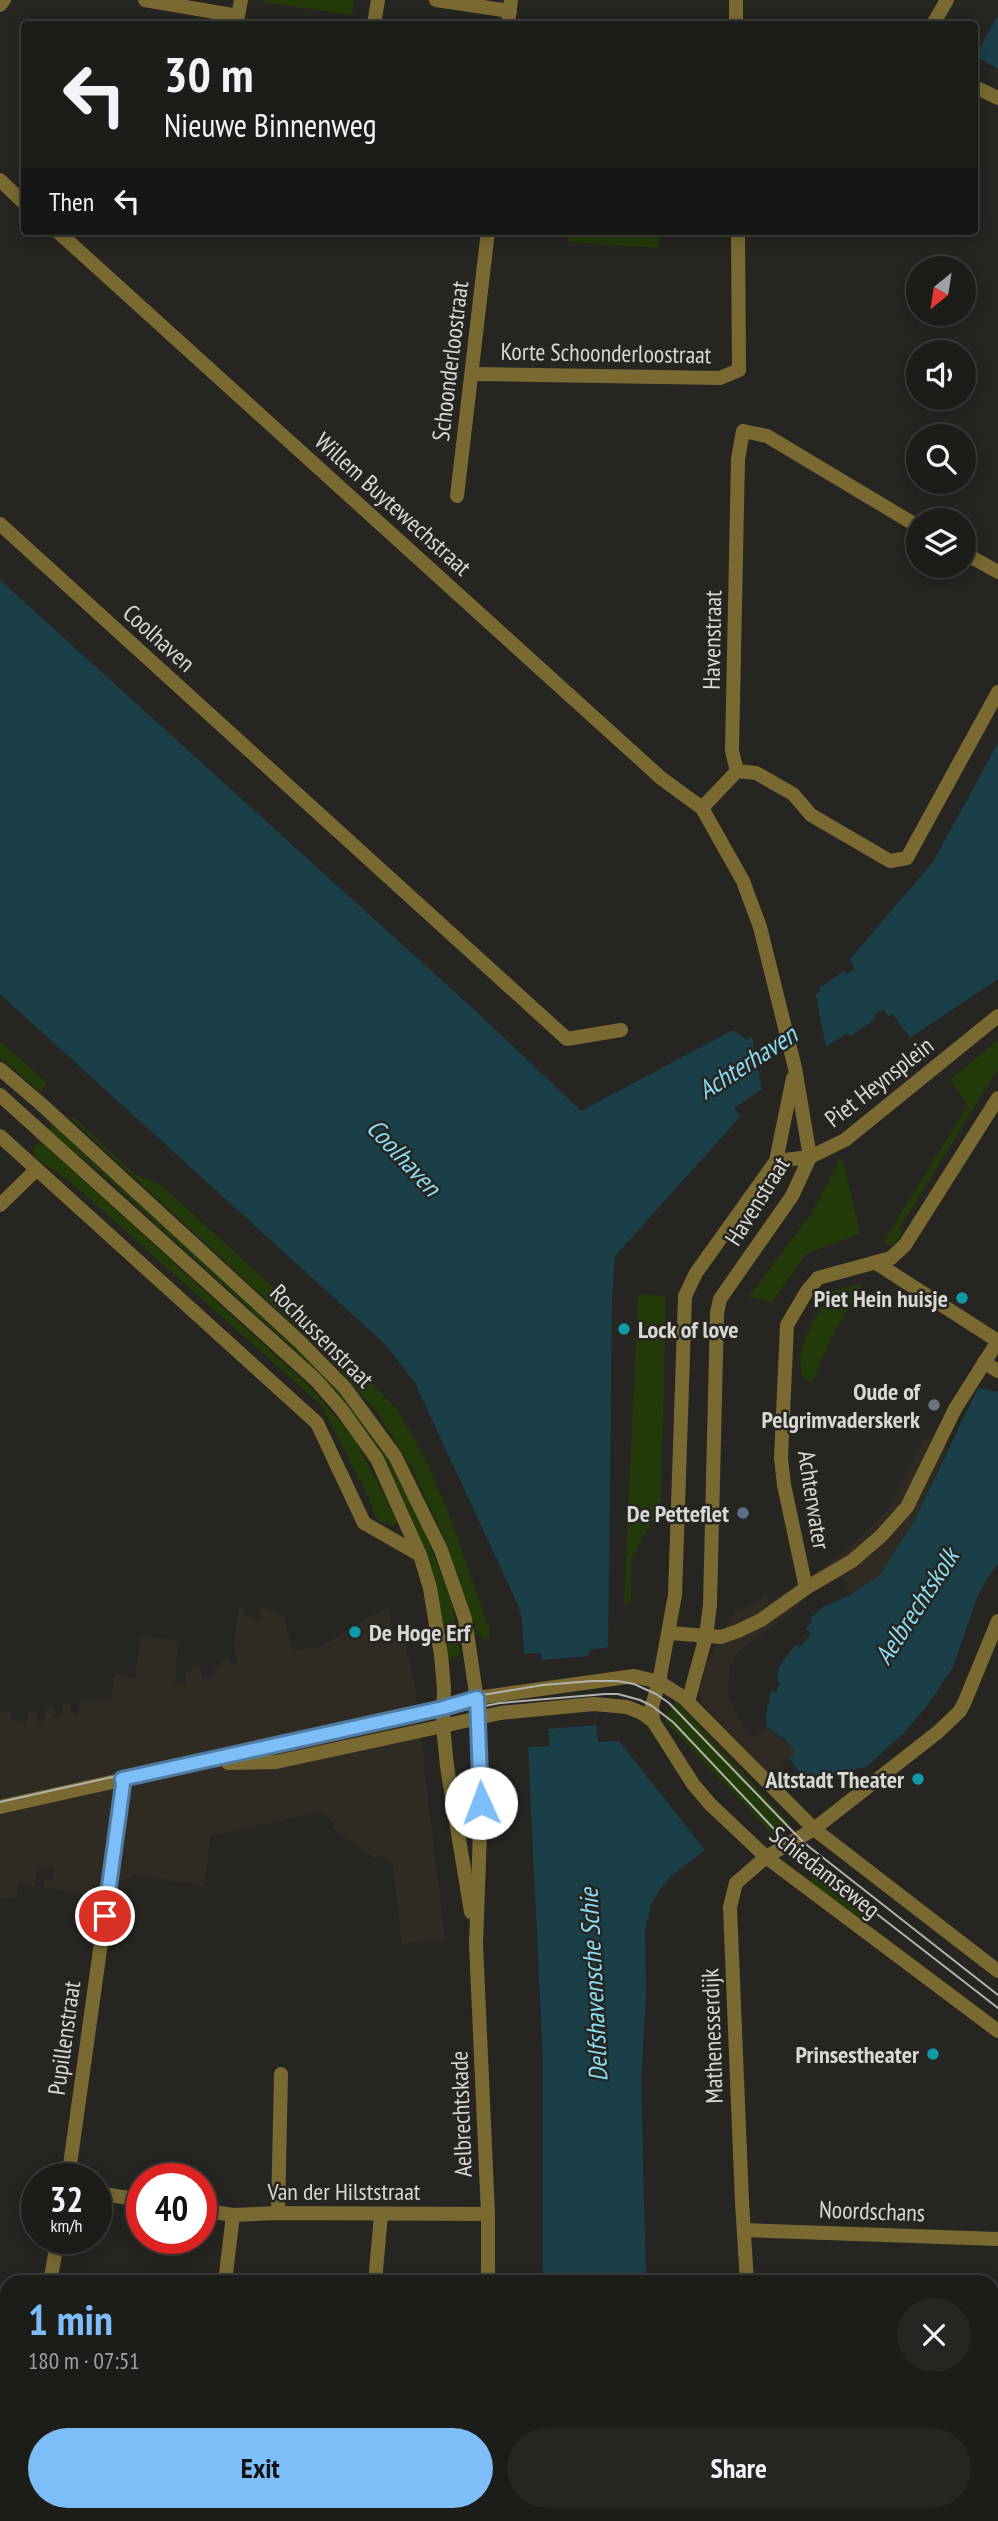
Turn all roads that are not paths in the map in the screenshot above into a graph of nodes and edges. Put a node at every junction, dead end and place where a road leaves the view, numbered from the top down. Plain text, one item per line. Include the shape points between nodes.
1 (4, 0) edge
2 (145, 0) edge
3 (240, 0) edge
4 (378, 0) edge
5 (436, 0) edge
6 (736, 0) edge
7 (947, 0) edge
8 (0, 5) edge
9 (510, 12) edge
10 (374, 21) edge
11 (736, 21) edge
12 (935, 21) edge
13 (978, 88) edge
14 (998, 98) edge
15 (0, 180) edge
16 (21, 199) edge
17 (61, 235) edge
18 (488, 235) edge
19 (738, 235) edge
20 (472, 374) junction
21 (457, 496) dead end
22 (906, 519) edge
23 (0, 524) edge
24 (976, 560) edge
25 (998, 572) edge
26 (998, 692) edge
27 (737, 771) junction
28 (702, 808) junction
29 (998, 1016) edge
30 (621, 1030) dead end
31 (795, 1068) junction
32 (0, 1069) edge
33 (0, 1095) edge
34 (998, 1098) edge
35 (0, 1136) edge
36 (810, 1157) junction
37 (776, 1161) junction
38 (36, 1170) junction
39 (0, 1205) edge
40 (876, 1263) junction
41 (998, 1341) edge
42 (984, 1362) junction
43 (998, 1371) edge
44 (420, 1555) junction
45 (806, 1588) junction
46 (998, 1621) edge
47 (670, 1633) junction
48 (706, 1636) junction
49 (659, 1682) junction
50 (477, 1698) junction
51 (688, 1702) junction
52 (443, 1708) junction
53 (478, 1720) junction
54 (653, 1721) junction
55 (443, 1726) junction
56 (199, 1762) junction
57 (122, 1779) junction
58 (0, 1807) edge
59 (814, 1829) junction
60 (766, 1857) junction
61 (476, 1944) junction
62 (996, 1965) edge
63 (998, 2031) edge
64 (281, 2074) dead end
65 (70, 2163) edge
66 (217, 2212) edge
67 (278, 2213) junction
68 (488, 2214) junction
69 (233, 2215) junction
70 (381, 2215) junction
71 (744, 2230) junction
72 (998, 2239) edge
73 (55, 2254) edge
74 (51, 2275) edge
75 (226, 2275) edge
76 (376, 2275) edge
77 (488, 2275) edge
78 (747, 2275) edge

1 - 8 street
2 - 3 street via 238,16
4 - 10 street
5 - 9 street
6 - 11 street
7 - 12 street
13 - 14 street
15 - 16 street
17 - 28 street, Willem Buytewechstraat via 661,778
18 - 20 street, Schoonderloostraat
19 - 20 street, Korte Schoonderloostraat via 739,370 720,378
20 - 21 street, Schoonderloostraat
22 - 27 street, Havenstraat via 767,436 743,431 738,459 732,751
23 - 30 street, Coolhaven via 567,1039
24 - 25 street
26 - 27 street via 907,858 890,861 811,815 793,794 755,773
27 - 28 street
28 - 31 street via 743,881 760,927
29 - 36 street, Piet Heynsplein via 845,1140
31 - 36 street, Havenstraat
31 - 37 street, Havenstraat
32 - 50 street, Rochussenstraat via 300,1342 362,1409 395,1456 441,1550 465,1619
33 - 44 street, Rochussenstraat via 316,1380 377,1460
34 - 40 street via 905,1245 891,1258
35 - 38 street
36 - 37 street, Piet Heynsplein
36 - 48 street, Havenstraat via 796,1190 720,1299
37 - 47 street, Havenstraat via 696,1273 685,1296 676,1595
38 - 39 street
38 - 44 street via 317,1423 364,1523
40 - 41 street
40 - 45 street, Achterwater via 818,1278 785,1333 781,1458
41 - 42 street
42 - 43 street
42 - 45 street via 955,1409 907,1507 852,1561
44 - 52 street, Rochussenstraat via 436,1613
45 - 48 street via 750,1626 721,1637
46 - 59 street via 955,1716
47 - 48 street
47 - 49 street, Havenstraat
48 - 51 street, Havenstraat
49 - 50 street, Schiedamseweg via 634,1676
49 - 51 street, Schiedamseweg
49 - 54 street
50 - 52 street, Schiedamseweg
50 - 53 street, Rochussenstraat
51 - 59 street, Schiedamseweg
52 - 55 street, Rochussenstraat
52 - 56 street, Schiedamseweg
53 - 54 street via 500,1713 594,1704 627,1707
53 - 55 street
53 - 61 street, Aelbrechtskade via 481,1803
54 - 60 street, Schiedamseweg via 710,1804
55 - 56 street via 276,1762
55 - 61 street, Aelbrechtskade
56 - 57 street
57 - 58 street
57 - 65 street, Pupillenstraat
59 - 60 street, Mathenesserdijk
59 - 62 street, Schiedamseweg
60 - 63 street, Schiedamseweg
60 - 71 street, Mathenesserdijk via 736,1884 730,1908
61 - 68 street, Aelbrechtskade
64 - 67 street
66 - 69 street, Van der Hilststraat
67 - 69 street, Van der Hilststraat
67 - 70 street, Van der Hilststraat
68 - 70 street, Van der Hilststraat
68 - 77 street, Aelbrechtskade
69 - 75 street
70 - 76 street
71 - 72 street, Noordschans
71 - 78 street, Mathenesserdijk
73 - 74 street

